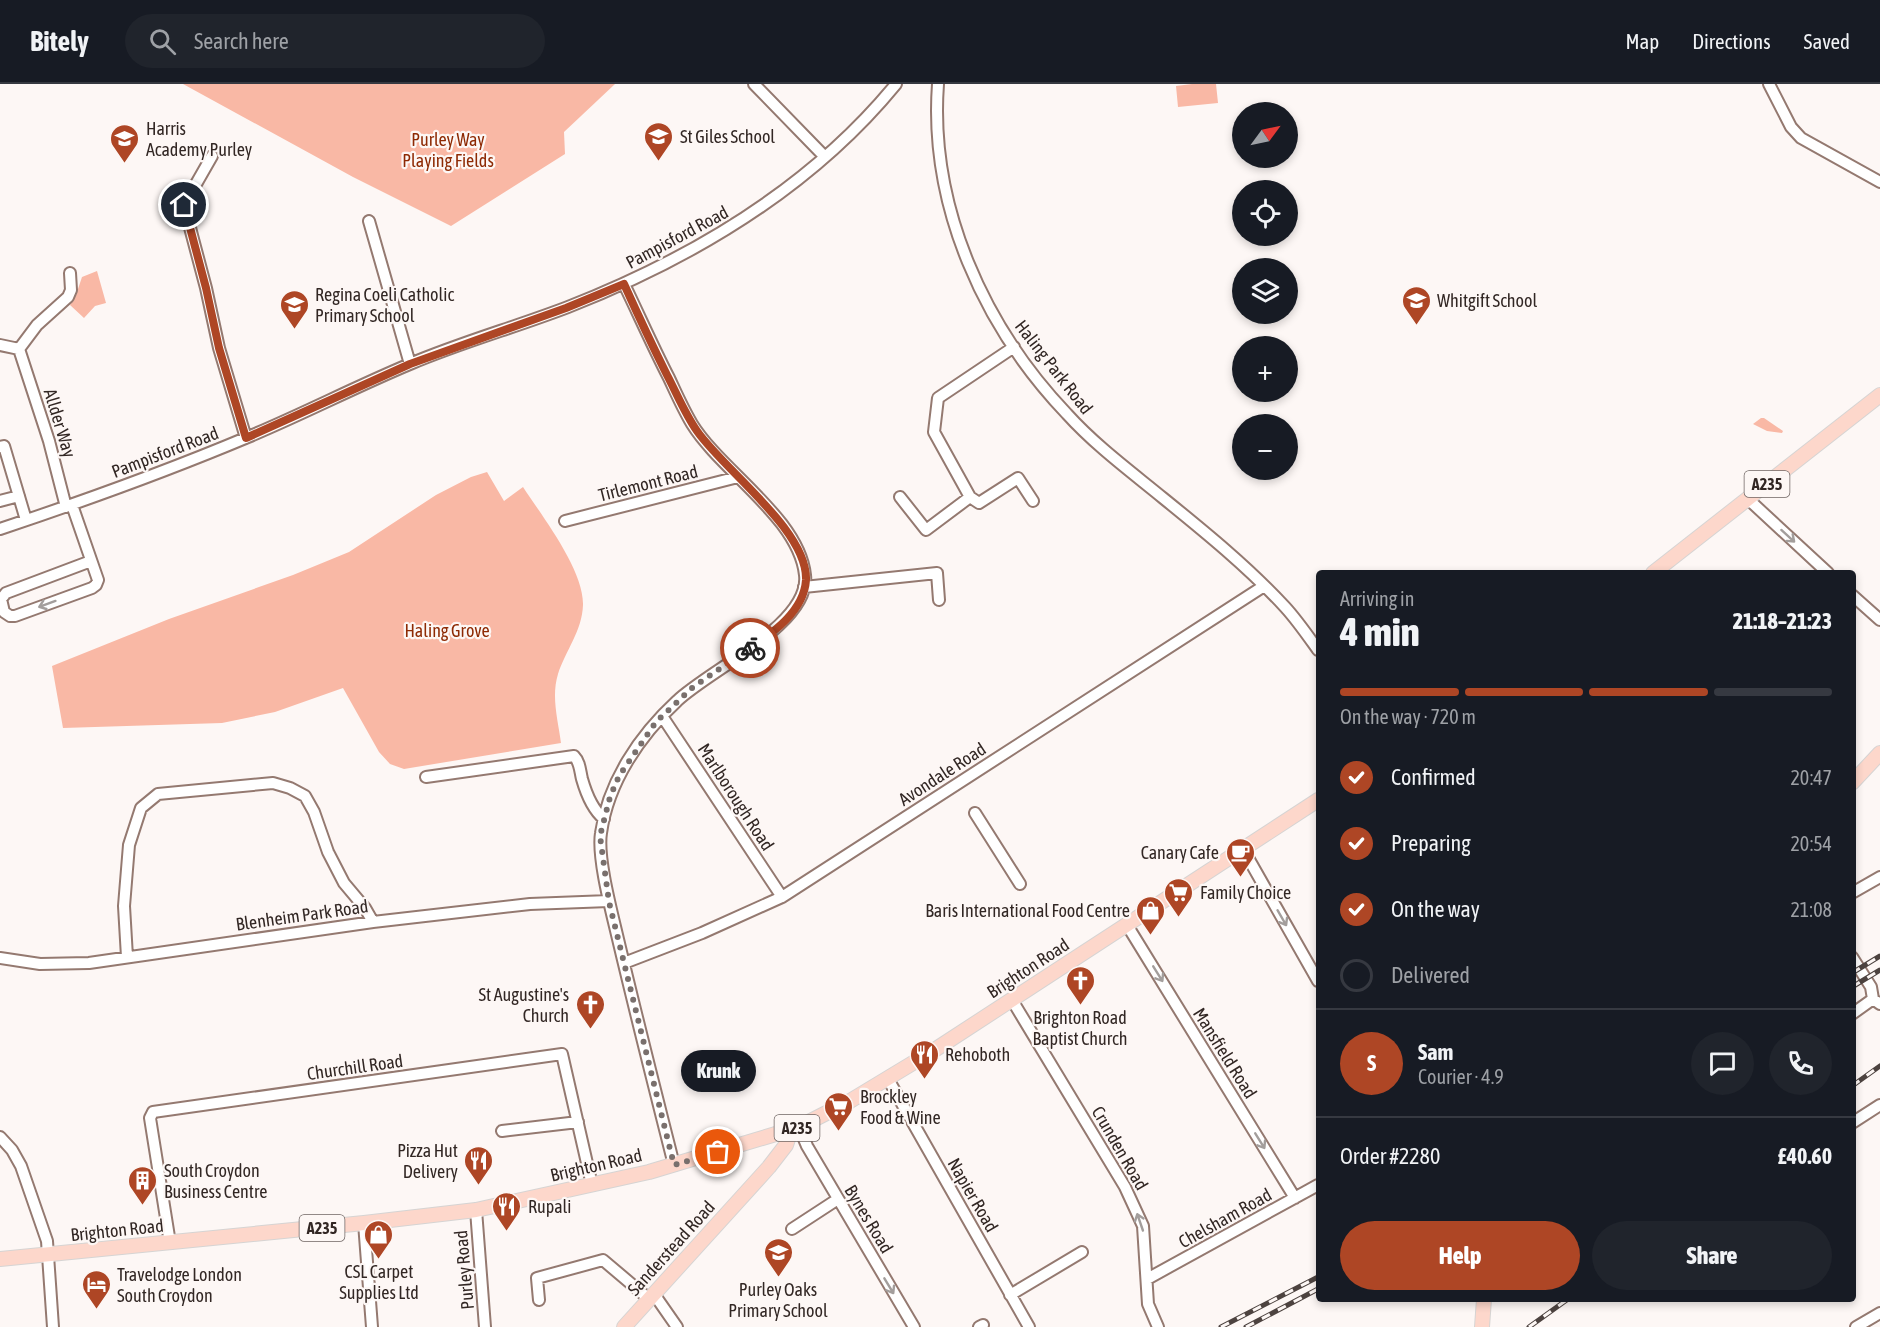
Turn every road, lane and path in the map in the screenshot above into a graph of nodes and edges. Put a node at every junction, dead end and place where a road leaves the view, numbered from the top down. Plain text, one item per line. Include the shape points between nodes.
1 (754, 84) edge
2 (897, 84) edge
3 (1769, 84) edge
4 (937, 85) edge
5 (212, 156) dead end
6 (825, 157) junction
7 (1880, 182) edge
8 (369, 221) dead end
9 (70, 273) dead end
10 (624, 284) junction
11 (0, 345) edge
12 (1014, 347) junction
13 (19, 349) junction
14 (410, 364) junction
15 (1880, 395) edge
16 (246, 438) junction
17 (0, 447) edge
18 (738, 477) junction
19 (19, 496) junction
20 (900, 497) dead end
21 (970, 497) junction
22 (1748, 499) junction
23 (0, 501) edge
24 (1034, 501) dead end
25 (69, 506) junction
26 (26, 520) junction
27 (565, 521) dead end
28 (0, 529) edge
29 (91, 561) junction
30 (1660, 570) edge
31 (1825, 570) edge
32 (1264, 586) junction
33 (804, 587) junction
34 (1856, 599) edge
35 (939, 600) dead end
36 (1880, 620) edge
37 (1316, 647) edge
38 (662, 716) junction
39 (1880, 753) edge
40 (426, 777) dead end
41 (1856, 779) edge
42 (1316, 801) edge
43 (975, 813) dead end
44 (604, 819) junction
45 (1243, 849) junction
46 (1880, 877) edge
47 (1020, 884) dead end
48 (1856, 891) edge
49 (782, 897) junction
50 (609, 902) junction
51 (373, 922) junction
52 (1127, 924) junction
53 (127, 957) junction
54 (0, 958) edge
55 (624, 963) junction
56 (1856, 963) edge
57 (1316, 977) edge
58 (1012, 1000) junction
59 (1876, 1001) edge
60 (1856, 1012) edge
61 (888, 1079) junction
62 (1880, 1105) edge
63 (1856, 1120) edge
64 (578, 1122) junction
65 (795, 1129) junction
66 (502, 1131) dead end
67 (0, 1137) edge
68 (767, 1137) junction
69 (674, 1165) junction
70 (769, 1167) junction
71 (592, 1185) junction
72 (1316, 1186) edge
73 (1295, 1198) junction
74 (838, 1199) junction
75 (476, 1210) junction
76 (364, 1223) junction
77 (792, 1229) dead end
78 (170, 1243) junction
79 (1082, 1252) dead end
80 (49, 1255) junction
81 (0, 1259) edge
82 (1148, 1279) junction
83 (1011, 1295) junction
84 (651, 1297) junction
85 (539, 1300) dead end
86 (1484, 1302) edge
87 (1880, 1312) edge
88 (53, 1327) edge
89 (372, 1327) edge
90 (485, 1327) edge
91 (624, 1327) edge
92 (676, 1327) edge
93 (914, 1327) edge
94 (1029, 1327) edge
95 (1158, 1327) edge
96 (1482, 1327) edge
97 (1856, 1327) edge

1 - 6 street
2 - 6 street, Pampisford Road
3 - 7 street via 1801,138
4 - 12 street, Haling Park Road via 941,160 951,213 977,284
5 - 16 street via 184,205
6 - 10 street, Pampisford Road via 725,232
8 - 14 street
9 - 13 street via 68,297 37,325
10 - 14 street, Pampisford Road
10 - 18 street via 692,424
11 - 13 street
12 - 21 street via 938,399 934,432
12 - 32 street, Haling Park Road via 1066,414
13 - 25 street, Allder Way
14 - 16 street, Pampisford Road
15 - 22 main road, A235
16 - 25 street, Pampisford Road
17 - 19 street via 4,446
18 - 27 street, Tirlemont Road
18 - 33 street via 774,514 793,542 805,570
19 - 23 street
19 - 26 street
20 - 21 street via 926,530
21 - 24 street via 979,503 1018,478
22 - 30 main road, A235
22 -> 31 street
25 - 26 street, Pampisford Road
25 - 29 street, Allder Way
26 - 28 street, Pampisford Road
29 -> 29 street, Allder Way via 98,580 92,588 15,616 4,612 1,599 6,593
32 - 37 street, Haling Park Road
32 - 49 street, Avondale Road
33 - 35 street via 937,573
33 - 38 street via 793,610 779,626 693,687
34 - 36 street
38 - 44 street via 619,776
38 - 49 street, Marlborough Road
39 - 41 main road
40 - 44 street via 574,756 593,805
42 - 45 main road, Brighton Road / A235
43 - 47 street
44 - 50 street via 600,848
45 - 52 main road, Brighton Road / A235
45 -> 57 street
46 - 48 street
49 - 55 street, Avondale Road
50 - 51 street, Blenheim Park Road via 530,904
50 - 55 street
51 - 53 street, Blenheim Park Road
51 - 53 street via 344,883 304,796 273,783 158,794 141,808 129,845 124,906
52 - 58 main road, Brighton Road / A235
52 -> 73 street, Mansfield Road
53 - 54 street, Blenheim Park Road via 40,964
55 - 69 street
56 - 59 street
58 - 61 main road, Brighton Road / A235
82 -> 58 street, Crunden Road via 1143,1226 1125,1187
59 - 60 street
61 - 65 main road, Brighton Road / A235
61 - 83 street, Napier Road
62 - 63 street
64 - 66 street
64 - 71 street, Churchill Road
64 - 78 street, Churchill Road via 562,1054 153,1112 150,1118
65 - 68 main road, Brighton Road / A235
65 - 70 main road, Sanderstead Road
65 - 74 street, Bynes Road
67 - 80 street via 21,1166
68 - 69 main road, Brighton Road / A235
68 - 70 main road
69 - 71 main road, Brighton Road / A235
70 - 84 main road, Sanderstead Road
71 - 75 main road, Brighton Road / A235
72 - 73 street, Chelsham Road
73 - 82 street, Chelsham Road
74 - 77 street
74 -> 93 street, Bynes Road
75 - 76 main road, Brighton Road / A235
75 - 90 street, Purley Road
76 - 78 main road, Brighton Road / A235
76 - 89 street
78 - 80 main road, Brighton Road / A235
79 - 83 street
80 - 81 main road, Brighton Road / A235
80 - 88 street
82 - 95 street, Crunden Road via 1148,1304
83 - 94 street, Napier Road
84 - 85 street via 603,1260 537,1278
84 - 91 main road, Sanderstead Road
84 - 92 street
86 - 96 main road
87 - 97 street

